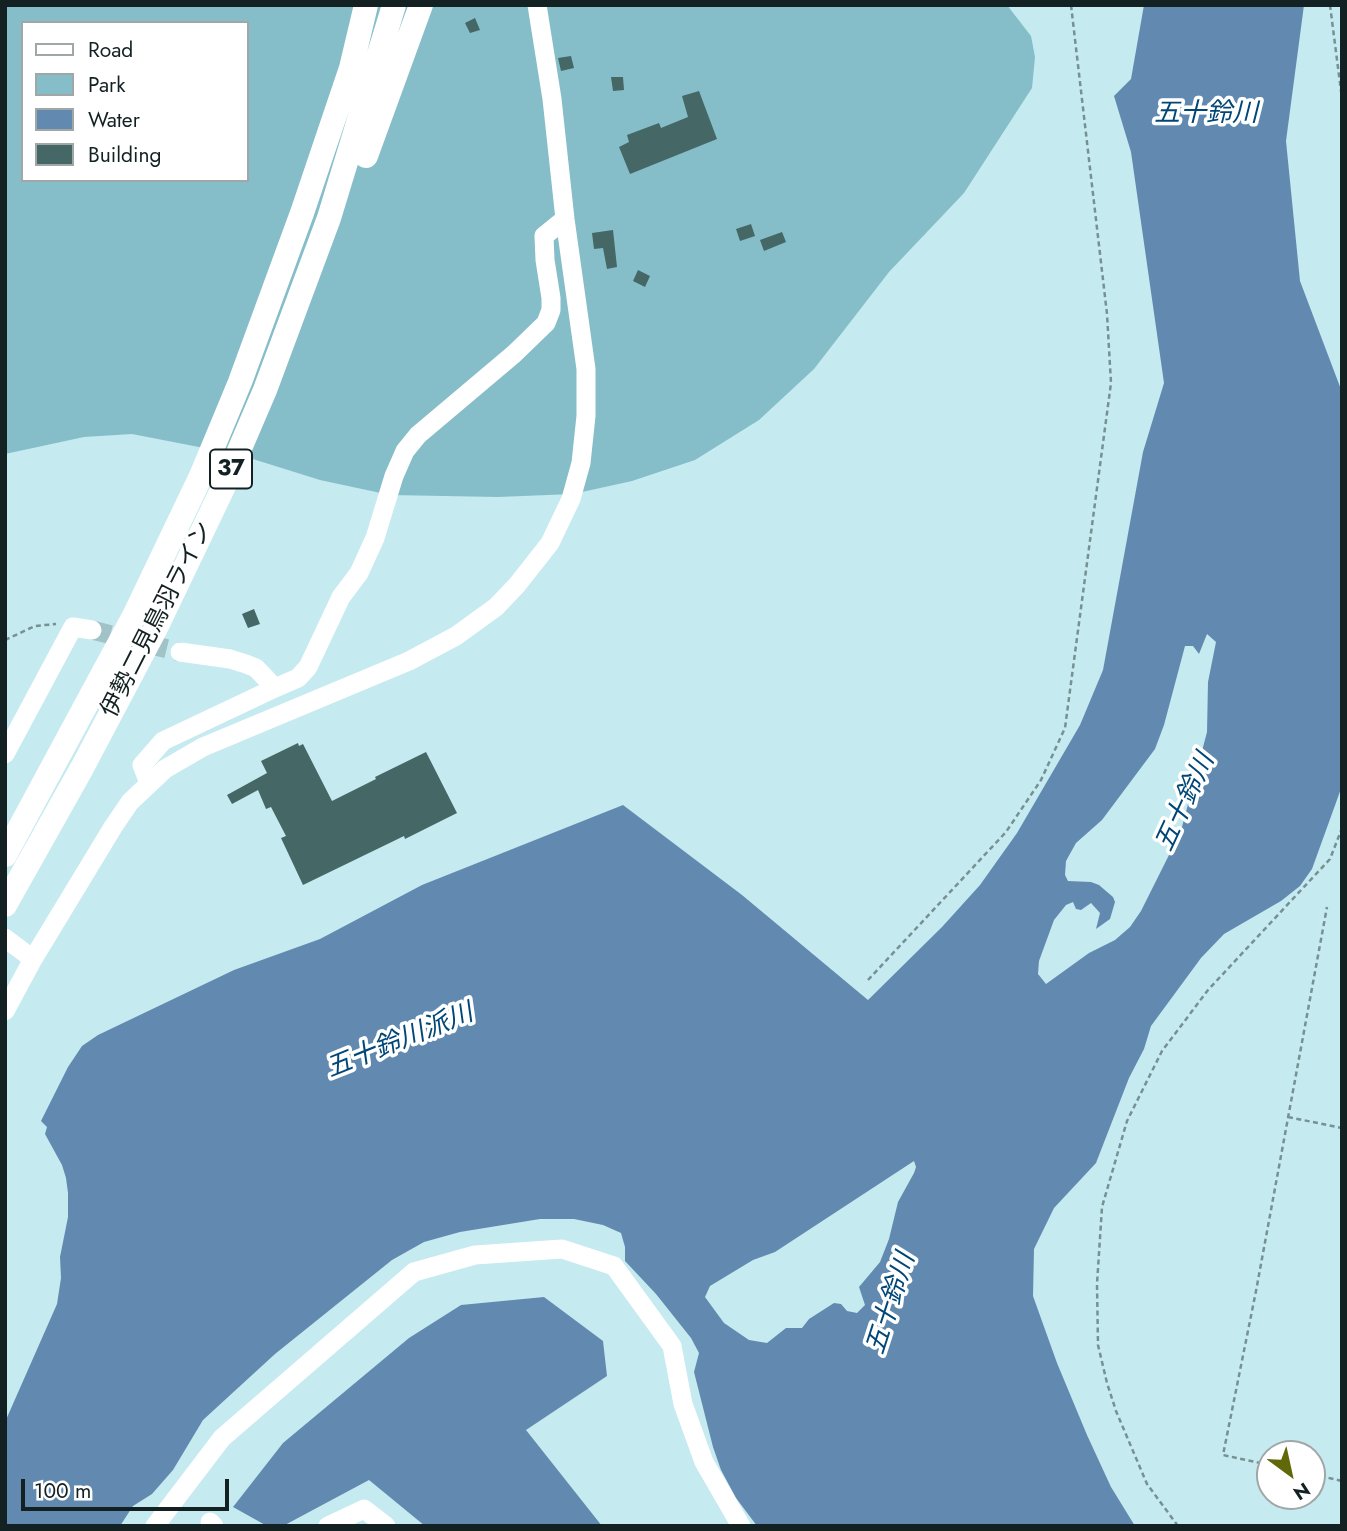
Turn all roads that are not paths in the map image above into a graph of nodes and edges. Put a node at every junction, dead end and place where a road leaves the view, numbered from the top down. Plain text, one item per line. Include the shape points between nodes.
1 (356, 5) edge
2 (366, 5) edge
3 (394, 5) edge
4 (421, 5) edge
5 (537, 5) edge
6 (327, 140) junction
7 (565, 219) junction
8 (265, 390) junction
9 (83, 628) road end
10 (180, 652) tunnel mouth
11 (275, 688) junction
12 (5, 754) edge
13 (149, 783) junction
14 (5, 855) edge
15 (5, 905) edge
16 (5, 938) edge
17 (33, 959) junction
18 (5, 1011) edge
19 (739, 1525) edge
20 (155, 1526) edge
21 (328, 1526) edge
22 (386, 1526) edge

1 - 6 main road
2 - 6 main road, 伊勢二見鳥羽ライン / 37
3 - 8 main road, 伊勢二見鳥羽ライン / 37 via 329,218
4 - 8 main road via 332,256
5 - 7 street
6 - 14 main road, 伊勢二見鳥羽ライン / 37 via 268,308 201,476 134,616
7 - 11 street via 544,236 551,298 546,323 405,451 375,538 309,667 298,678
7 - 13 street via 586,369 586,416 581,463 550,543 496,607 456,636 409,662 203,747
8 - 15 main road, 伊勢二見鳥羽ライン / 37 via 155,630
9 - 12 street
10 - 11 street via 246,664
11 - 13 street via 163,741 142,765
13 - 17 street via 113,827
16 - 17 street
17 - 18 street
19 - 20 street via 704,1462 683,1404 672,1346 614,1266 562,1249 475,1255 414,1272 222,1438
21 - 22 street via 365,1508

